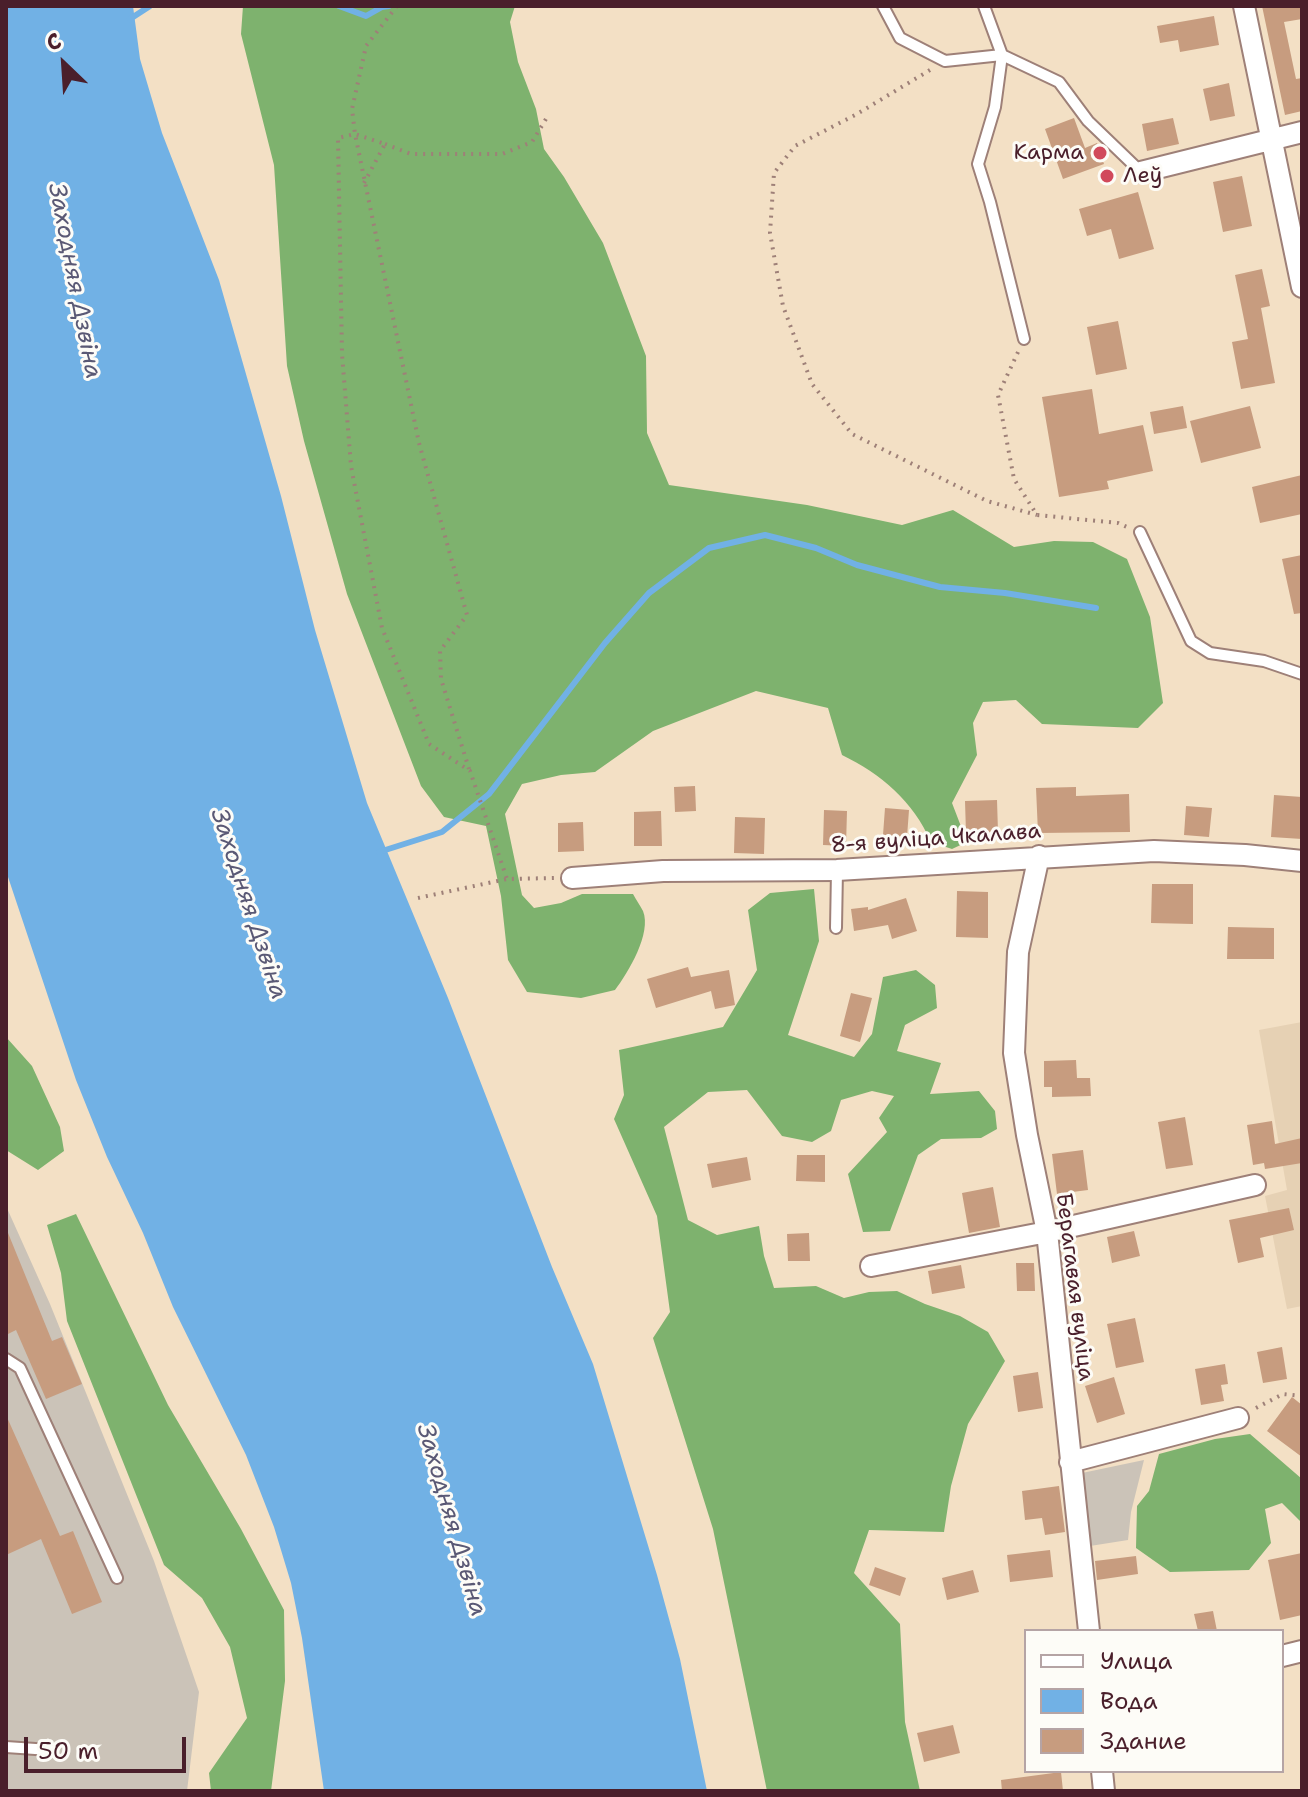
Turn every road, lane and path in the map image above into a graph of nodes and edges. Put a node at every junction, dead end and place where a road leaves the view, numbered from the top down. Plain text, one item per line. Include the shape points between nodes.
1 (397, 6) edge
2 (883, 6) edge
3 (984, 6) edge
4 (1244, 6) edge
5 (1002, 55) junction
6 (945, 61) junction
7 (549, 114) dead end
8 (1302, 132) edge
9 (355, 134) junction
10 (1271, 138) junction
11 (385, 144) junction
12 (1141, 172) joint
13 (364, 183) junction
14 (1302, 287) edge
15 (1024, 339) joint
16 (1037, 515) junction
17 (1140, 532) joint
18 (1302, 674) edge
19 (470, 771) junction
20 (1039, 856) junction
21 (1302, 861) edge
22 (837, 870) junction
23 (572, 878) joint
24 (507, 879) junction
25 (418, 898) dead end
26 (836, 928) dead end
27 (1255, 1185) dead end
28 (1047, 1232) junction
29 (871, 1266) dead end
30 (6, 1359) edge
31 (1302, 1396) edge
32 (1238, 1418) joint
33 (1070, 1462) junction
34 (117, 1578) dead end
35 (1089, 1629) edge
36 (6, 1747) edge
37 (50, 1750) dead end

1 - 9 path via 366,46 352,109
2 - 6 lane via 900,38
3 - 5 lane
4 - 10 street
5 - 6 lane
5 - 12 lane via 1059,82 1088,121
5 - 15 lane via 995,107 978,164
6 - 16 path via 795,146 774,173 770,233 783,306 812,384 852,434 987,501
7 - 11 path via 532,142 502,154 411,154
8 - 10 street
9 - 11 path
9 - 13 path
9 - 19 path via 338,138 337,144 342,354 351,466 382,628 429,744
10 - 12 street
10 - 14 street
11 - 13 path
13 - 19 path via 419,443 467,615 440,651 441,679
15 - 16 path via 998,395 1014,479
16 - 17 path via 1118,523
17 - 18 lane via 1191,641 1210,653 1264,661
19 - 24 path
20 - 21 street, 8-я вуліца Чкалава via 1154,851
20 - 22 street, 8-я вуліца Чкалава
20 - 28 street, Берагавая вуліца via 1018,952 1014,1053
22 - 23 street, 8-я вуліца Чкалава via 663,871
22 - 26 lane
23 - 24 path
24 - 25 path
27 - 28 street
28 - 29 street
28 - 33 street, Берагавая вуліца
30 - 34 lane via 20,1368
31 - 32 path via 1283,1394
32 - 33 street
33 - 35 street, Берагавая вуліца
36 - 37 lane

